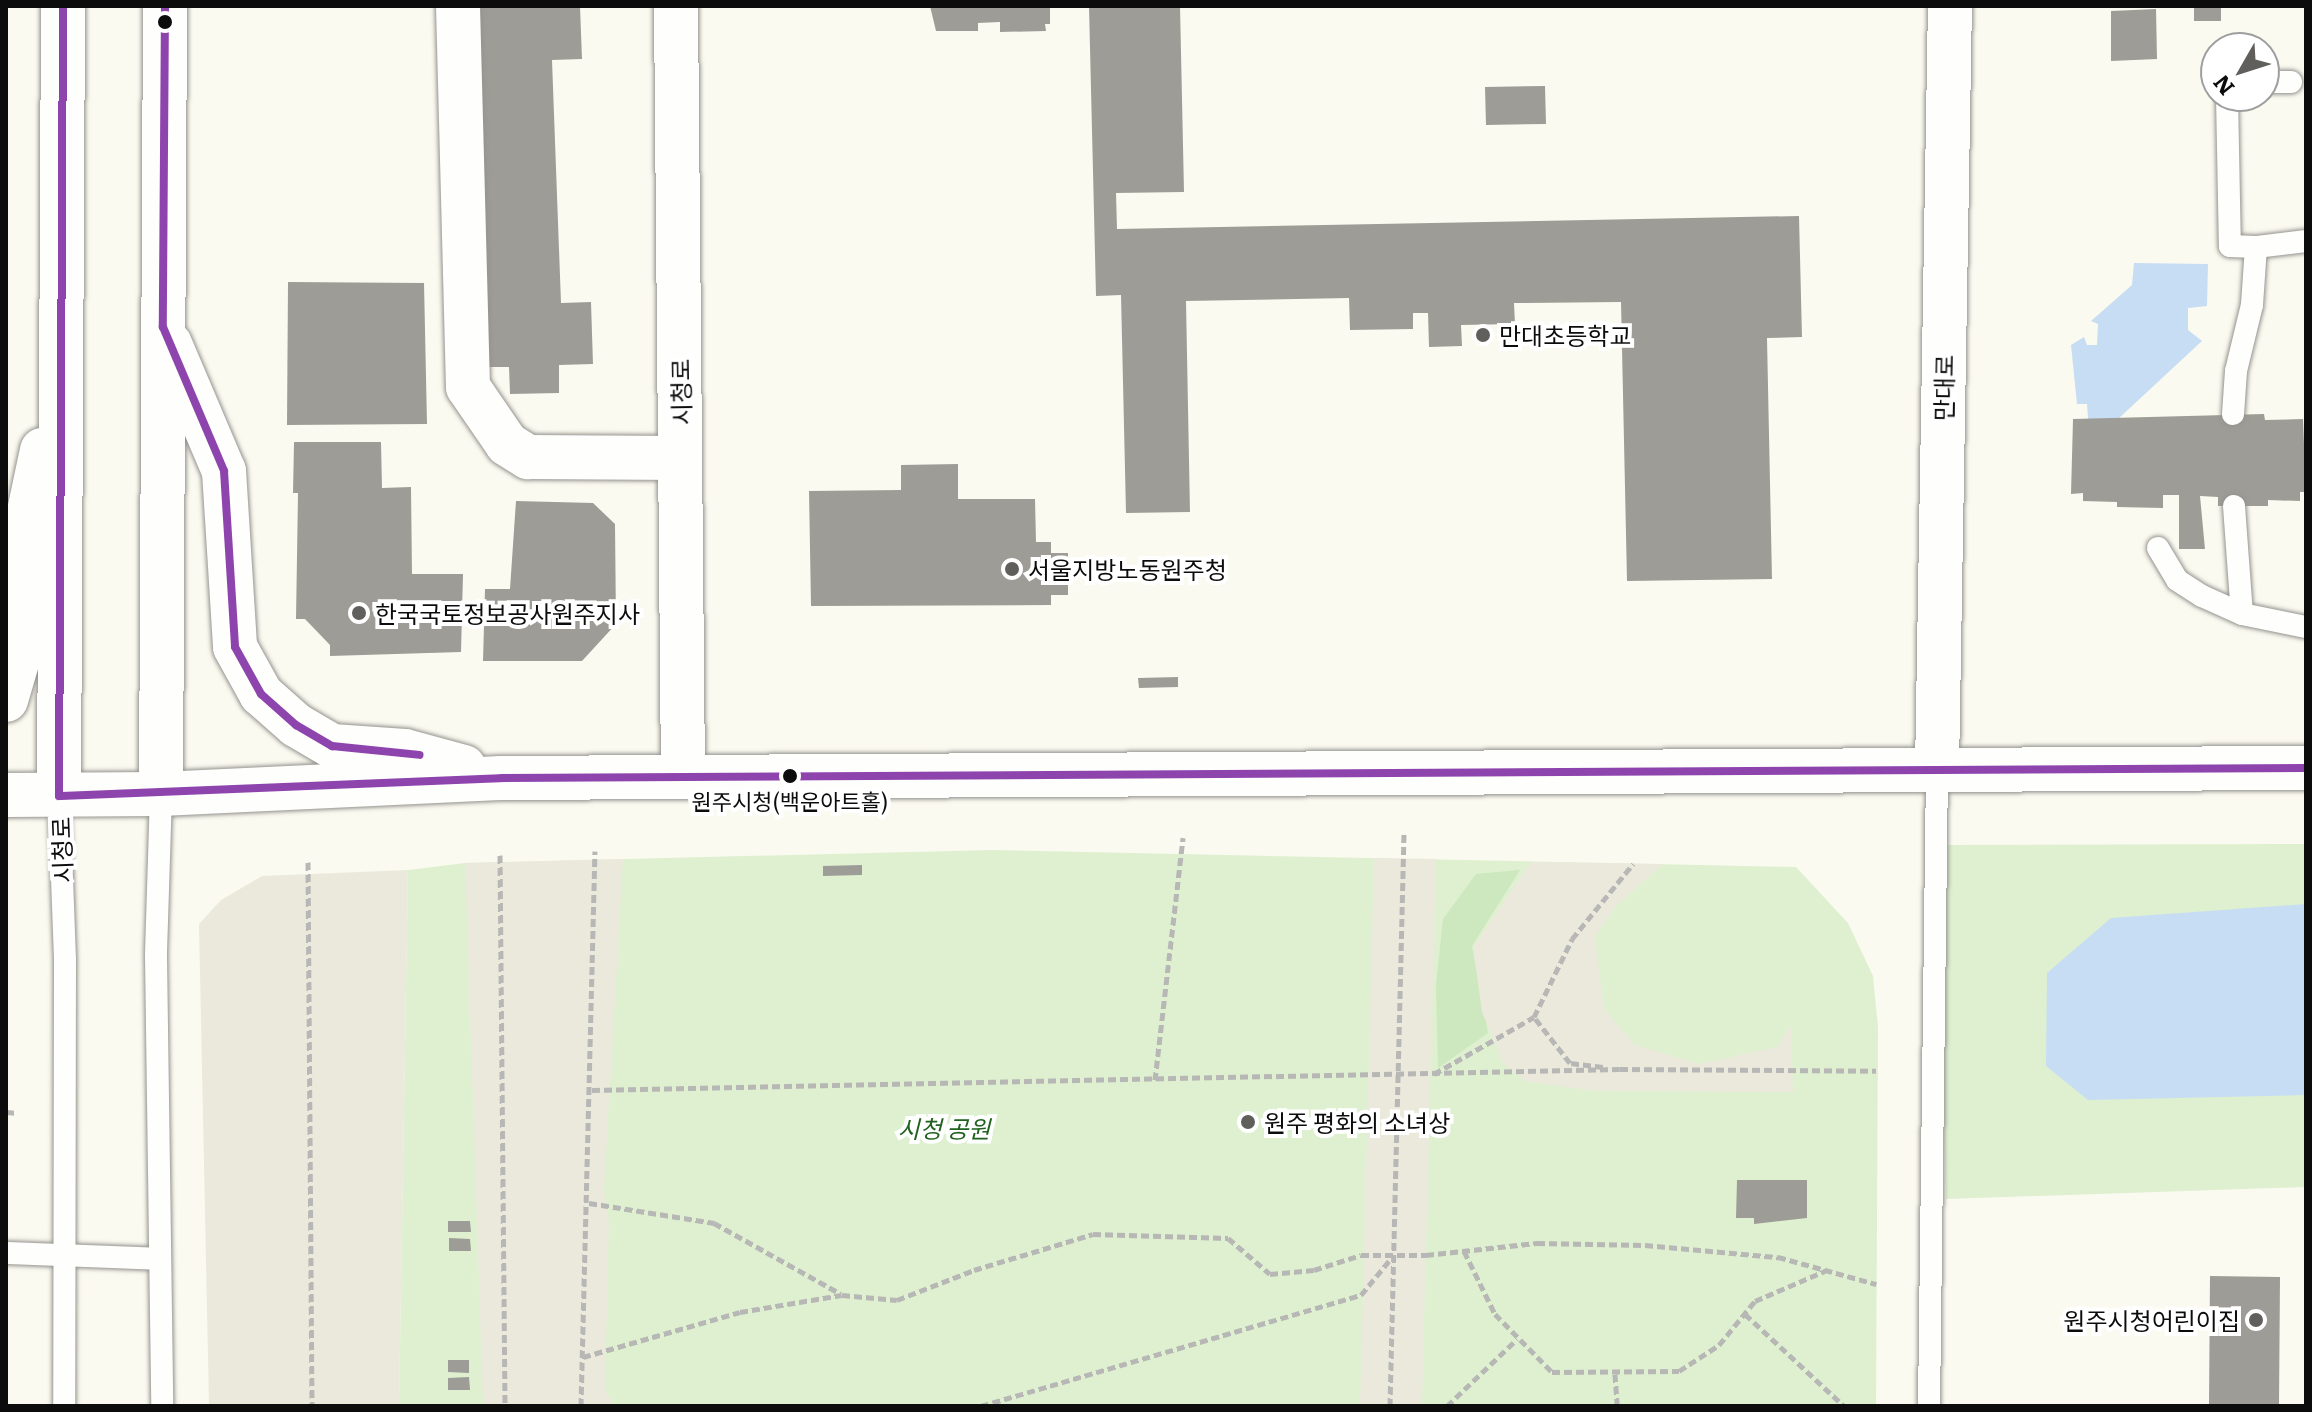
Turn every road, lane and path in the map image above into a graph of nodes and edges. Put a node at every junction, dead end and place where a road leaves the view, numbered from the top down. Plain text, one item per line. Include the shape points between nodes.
1 (63, 6) edge
2 (165, 6) edge
3 (458, 6) edge
4 (676, 6) edge
5 (1950, 6) edge
6 (2280, 82) edge
7 (2291, 82) dead end
8 (2227, 112) edge
9 (2306, 241) edge
10 (2256, 247) junction
11 (163, 327) junction
12 (61, 353) junction
13 (2233, 414) dead end
14 (680, 458) junction
15 (2234, 506) dead end
16 (2158, 548) dead end
17 (2242, 614) junction
18 (2306, 627) edge
19 (6, 700) edge
20 (2306, 768) edge
21 (1937, 770) junction
22 (683, 777) junction
23 (502, 778) junction
24 (161, 794) junction
25 (6, 795) edge
26 (59, 796) junction
27 (1404, 832) dead end
28 (1183, 838) dead end
29 (595, 851) dead end
30 (500, 855) dead end
31 (308, 862) dead end
32 (1633, 864) dead end
33 (1534, 1017) junction
34 (1620, 1069) junction
35 (1876, 1071) dead end
36 (1433, 1075) dead end
37 (1155, 1080) junction
38 (592, 1090) junction
39 (6, 1112) edge
40 (18, 1113) dead end
41 (589, 1203) junction
42 (1464, 1251) junction
43 (6, 1253) edge
44 (66, 1256) junction
45 (1393, 1256) junction
46 (159, 1259) junction
47 (1826, 1270) junction
48 (1876, 1284) dead end
49 (842, 1295) junction
50 (1745, 1314) junction
51 (1517, 1339) junction
52 (583, 1357) junction
53 (1615, 1374) junction
54 (64, 1406) edge
55 (162, 1406) edge
56 (312, 1406) edge
57 (505, 1406) edge
58 (581, 1406) edge
59 (981, 1406) edge
60 (1390, 1406) edge
61 (1447, 1406) edge
62 (1617, 1406) edge
63 (1844, 1406) edge
64 (1929, 1406) edge

1 - 12 street, 시청로
2 - 11 street
3 - 14 street via 468,387 507,444 528,457
4 - 14 street, 시청로
5 - 21 street, 만대로
6 - 7 lane
8 - 10 lane via 2230,246
9 - 10 lane
10 - 13 lane
11 - 23 street via 224,471 235,647 261,694 296,725 332,746 405,751
11 - 24 street
12 - 19 street via 24,535 25,635
12 - 26 street, 시청로
14 - 22 street, 시청로
15 - 17 lane
16 - 17 lane via 2177,580
17 - 18 lane
20 - 21 street
21 - 22 street
21 - 64 lane
22 - 23 street
23 - 24 street
24 - 26 street
24 - 46 lane via 156,956
25 - 26 street
26 - 44 lane, 시청로
27 - 45 path
28 - 37 path
29 - 38 path
30 - 57 path
31 - 56 path
32 - 33 path via 1572,939
33 - 34 path via 1570,1063
33 - 36 path
34 - 35 path
34 - 37 path
37 - 38 path
38 - 41 path
39 - 40 path
41 - 49 path via 714,1223
41 - 52 path
42 - 45 path
42 - 47 path via 1537,1243 1645,1245 1778,1257
42 - 51 path via 1495,1314
43 - 44 lane
44 - 46 lane
44 - 54 lane, 시청로
45 - 49 path via 1361,1255 1314,1270 1270,1274 1228,1238 1093,1234 897,1300
45 - 59 path via 1361,1295
45 - 60 path
46 - 55 lane
47 - 48 path
47 - 50 path via 1755,1301
49 - 52 path via 740,1312
50 - 53 path via 1719,1345 1679,1371
50 - 63 path
51 - 53 path via 1552,1372
51 - 61 path
52 - 58 path
53 - 62 path

